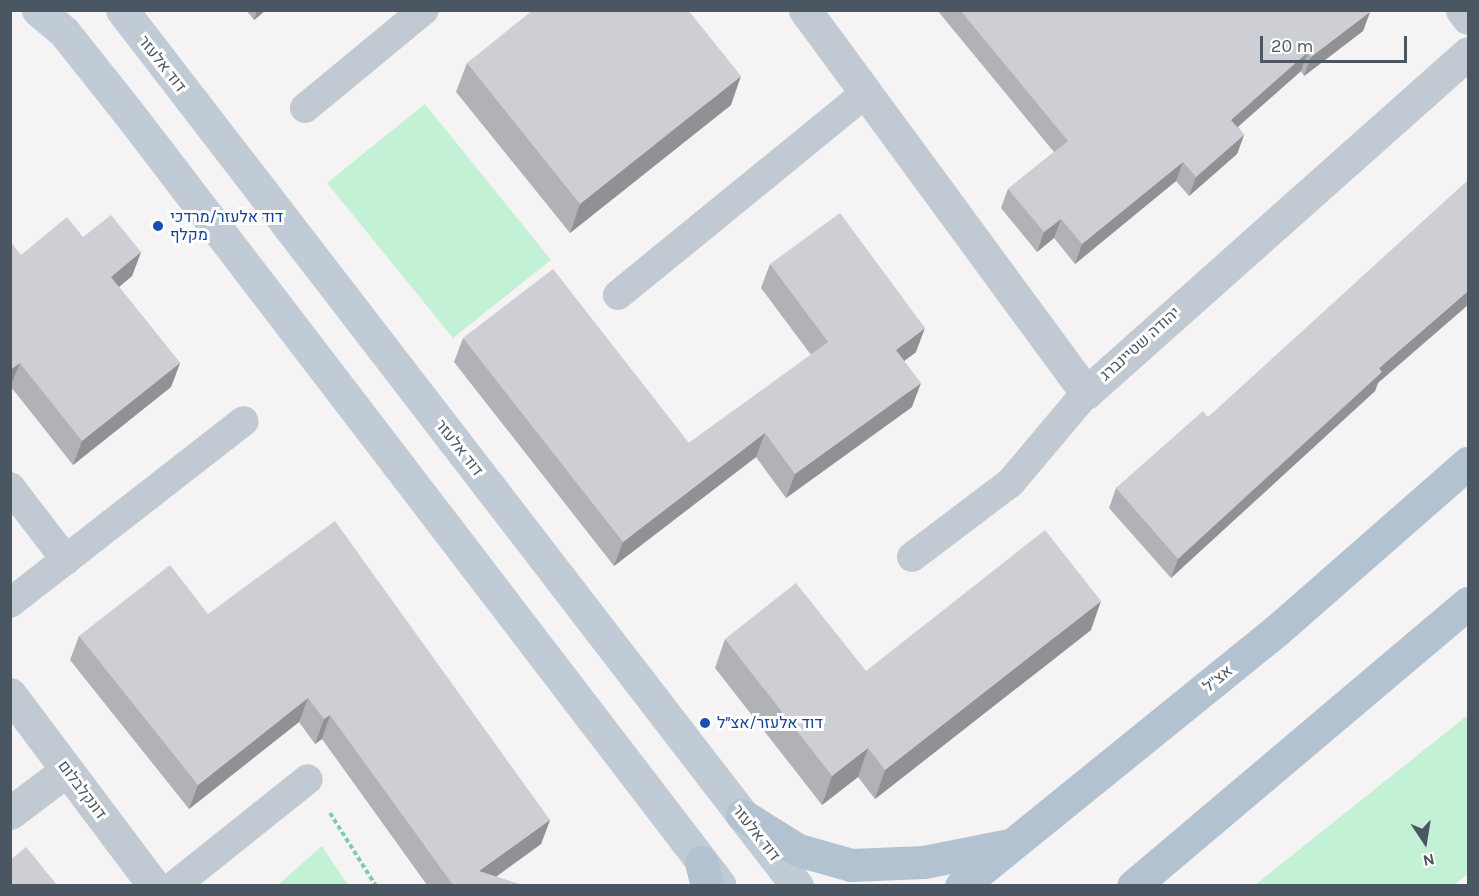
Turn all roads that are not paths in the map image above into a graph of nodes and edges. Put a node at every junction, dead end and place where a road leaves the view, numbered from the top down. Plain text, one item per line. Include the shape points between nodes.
1 (38, 10) edge
2 (122, 10) edge
3 (424, 10) edge
4 (805, 10) edge
5 (1462, 10) edge
6 (1468, 18) edge
7 (1468, 53) edge
8 (866, 93) junction
9 (305, 108) dead end
10 (618, 295) dead end
11 (1086, 393) junction
12 (244, 421) dead end
13 (1468, 463) edge
14 (10, 487) edge
15 (912, 556) dead end
16 (66, 560) junction
17 (10, 603) edge
18 (1468, 603) edge
19 (10, 694) edge
20 (67, 770) junction
21 (308, 779) road end
22 (10, 813) edge
23 (742, 815) junction
24 (1017, 844) junction
25 (709, 878) edge
26 (154, 885) edge
27 (174, 885) edge
28 (797, 885) edge
29 (961, 885) edge
30 (1132, 885) edge

1 - 25 street via 64,32 127,111
2 - 23 street, דוד אלעזר
3 - 9 lane
4 - 8 street, יהודה שטיינברג
5 - 6 street
7 - 11 street, יהודה שטיינברג
8 - 10 lane
8 - 11 street, יהודה שטיינברג
11 - 15 lane via 1011,482
12 - 16 lane
13 - 24 main road, אצ"ל via 1278,630
14 - 16 lane
16 - 17 lane
18 - 30 main road
19 - 20 street, דונקלבלום
20 - 22 street
20 - 26 street, דונקלבלום
21 - 27 lane
23 - 24 main road via 798,850 851,865 924,862
23 - 28 street, דוד אלעזר
24 - 29 main road, אצ"ל

